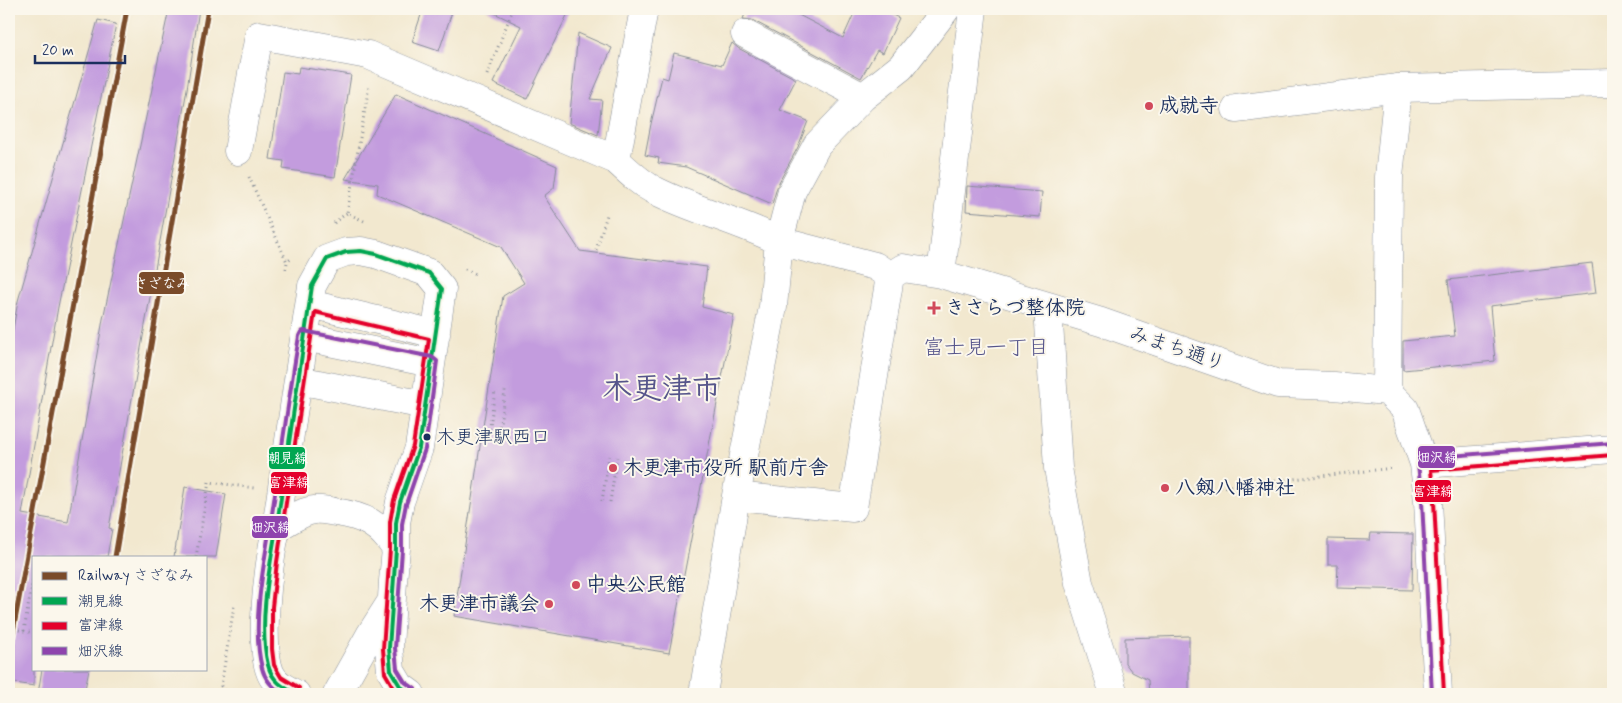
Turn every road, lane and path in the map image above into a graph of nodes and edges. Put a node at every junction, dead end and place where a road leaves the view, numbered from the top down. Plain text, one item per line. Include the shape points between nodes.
1 (513, 9) edge
2 (644, 9) edge
3 (973, 9) edge
4 (944, 10) edge
5 (746, 34) dead end
6 (370, 82) dead end
7 (1613, 83) edge
8 (1398, 88) junction
9 (863, 97) junction
10 (477, 102) junction
11 (1236, 109) dead end
12 (238, 151) joint
13 (616, 160) junction
14 (607, 215) dead end
15 (365, 221) dead end
16 (779, 241) junction
17 (596, 250) dead end
18 (287, 262) dead end
19 (460, 266) dead end
20 (476, 274) dead end
21 (941, 274) junction
22 (890, 276) junction
23 (310, 304) junction
24 (1048, 307) junction
25 (436, 334) junction
26 (305, 337) junction
27 (432, 363) junction
28 (298, 380) junction
29 (496, 390) dead end
30 (505, 391) dead end
31 (1388, 391) junction
32 (425, 405) junction
33 (489, 434) dead end
34 (498, 436) dead end
35 (1613, 449) edge
36 (608, 456) dead end
37 (617, 457) dead end
38 (1424, 464) junction
39 (1220, 487) dead end
40 (254, 488) dead end
41 (736, 496) junction
42 (602, 501) dead end
43 (610, 502) dead end
44 (276, 528) junction
45 (396, 549) junction
46 (196, 556) edge
47 (32, 584) edge
48 (392, 601) junction
49 (9, 628) edge
50 (24, 631) junction
51 (32, 632) edge
52 (296, 694) edge
53 (337, 694) edge
54 (411, 694) edge
55 (703, 694) edge
56 (1114, 694) edge
57 (1438, 694) edge

1 - 10 path
2 - 13 street
3 - 21 street
4 - 9 street via 901,67
5 - 9 street
6 - 15 path via 347,213
7 - 8 street
8 - 11 street
8 - 31 street via 1389,177
9 - 16 street via 817,145 792,191
10 - 12 street via 368,55 259,35
10 - 13 street
12 - 18 path
13 - 16 street via 655,191
14 - 17 path
16 - 22 street via 875,266
16 - 41 street via 773,307
19 - 20 path
21 - 22 street, みまち通り via 903,268
21 - 24 street, みまち通り
22 - 41 street via 853,508
23 - 25 street
23 - 25 street via 312,286 328,259 346,252 376,254 429,273 442,289
23 - 26 street
24 - 31 street, みまち通り via 1101,322 1278,384
24 - 56 street via 1058,468 1079,583
25 - 27 street
26 - 27 street
26 - 28 street
27 - 32 street
28 - 32 street
28 - 44 street
29 - 33 path
30 - 34 path
31 - 38 street via 1405,408
32 - 45 street via 419,448 400,502
35 - 38 street
36 - 42 path
37 - 43 path
38 - 39 path
38 - 57 street
40 - 46 path via 209,482
41 - 55 street
44 - 45 street via 314,510 346,514 377,527
44 - 52 street via 270,557 265,654 273,678
45 - 48 street
47 - 50 path
48 - 53 street
48 - 54 street via 391,671 400,686
49 - 50 path
50 - 51 path

